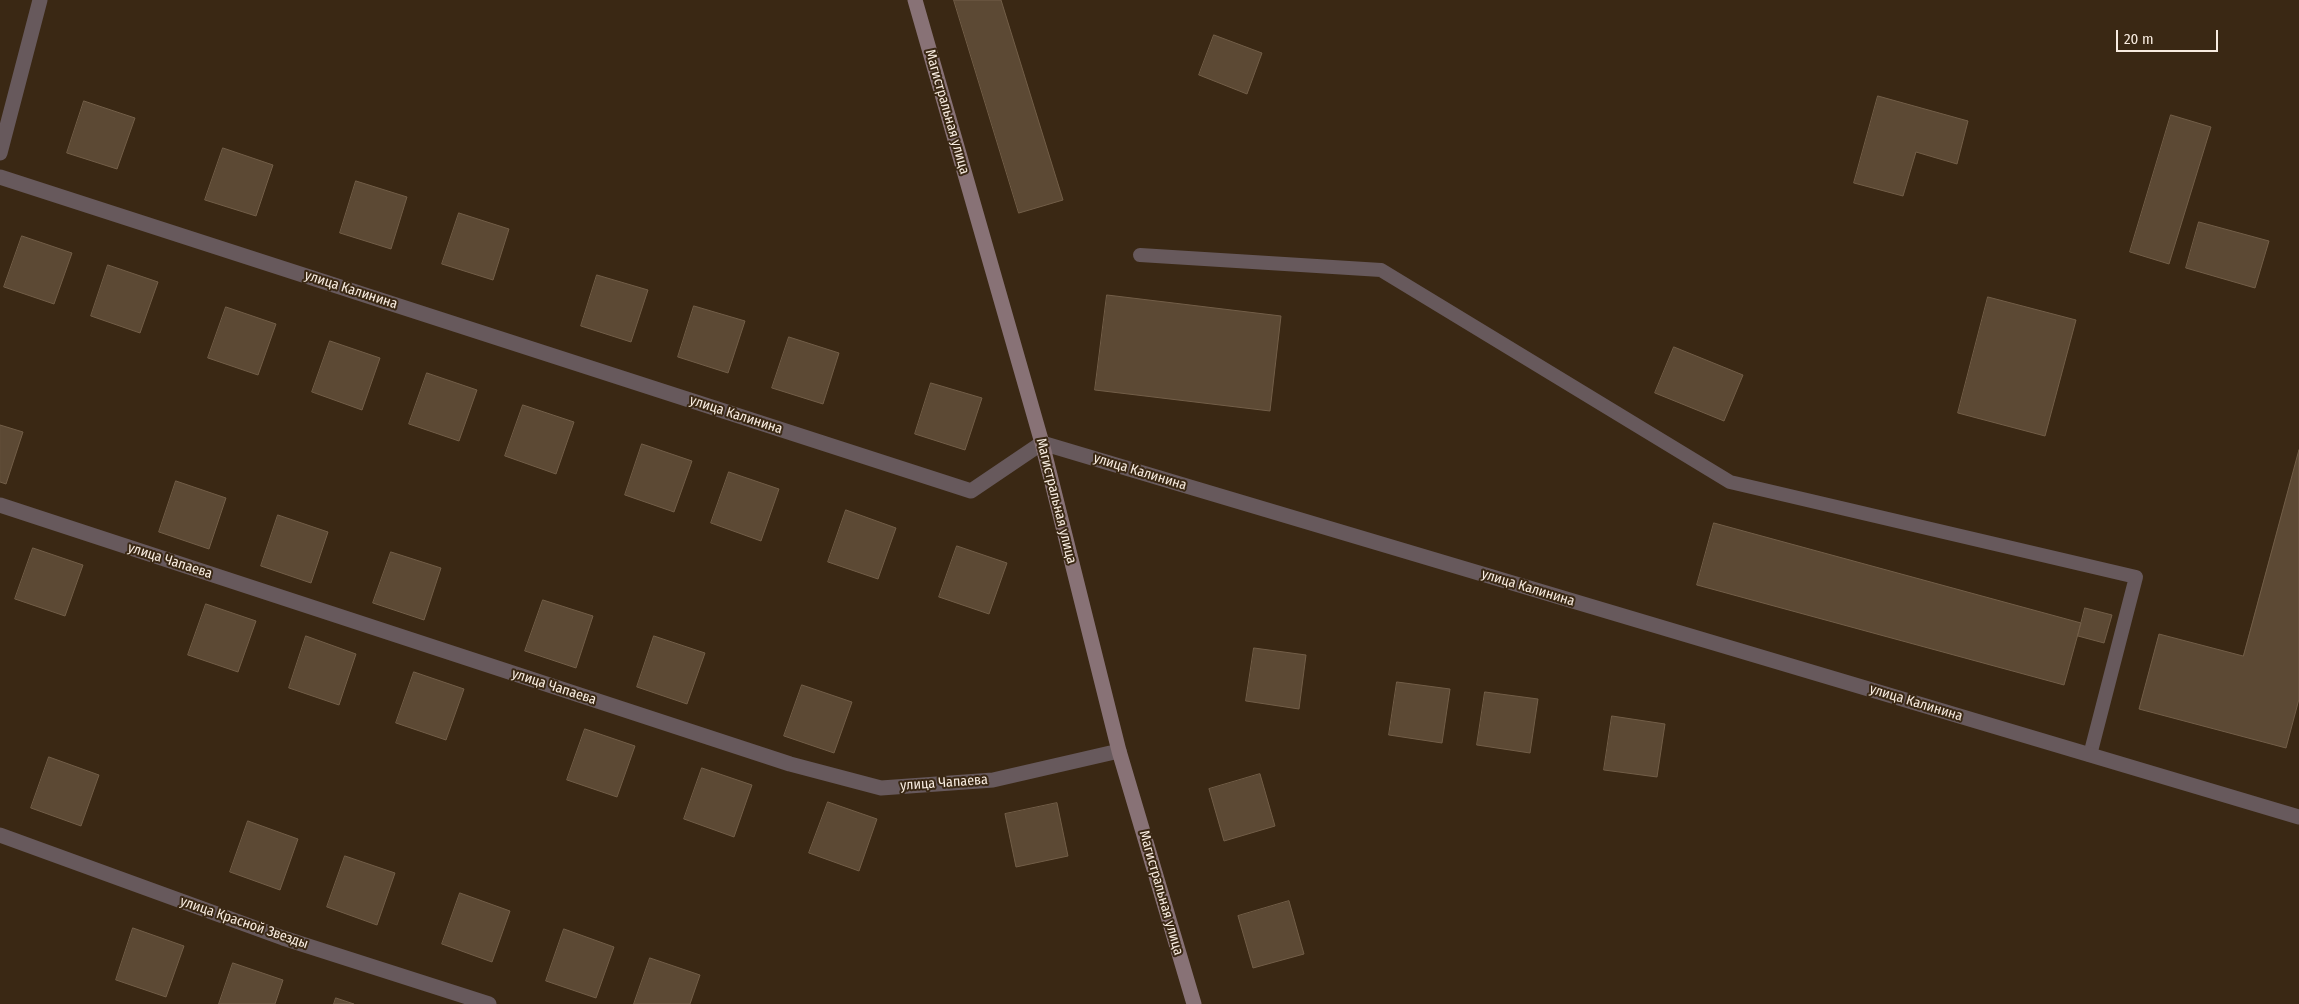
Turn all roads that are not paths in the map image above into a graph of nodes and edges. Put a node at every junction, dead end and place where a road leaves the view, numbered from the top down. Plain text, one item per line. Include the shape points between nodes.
1 (40, 0) edge
2 (915, 0) edge
3 (0, 153) edge
4 (0, 176) edge
5 (1140, 256) dead end
6 (1042, 443) junction
7 (0, 506) edge
8 (1119, 751) junction
9 (2090, 755) junction
10 (2299, 817) edge
11 (0, 836) edge
12 (489, 1004) edge
13 (1194, 1004) edge

1 - 3 street
2 - 6 street, Магистральная улица
4 - 6 street, улица Калинина via 972,491
5 - 9 lane via 1381,270 1730,482 2136,577
6 - 8 street, Магистральная улица
6 - 9 street, улица Калинина
7 - 8 street, улица Чапаева via 780,761 881,788 993,780
8 - 13 street, Магистральная улица
9 - 10 street, улица Калинина
11 - 12 street, улица Красной Звезды via 283,938

